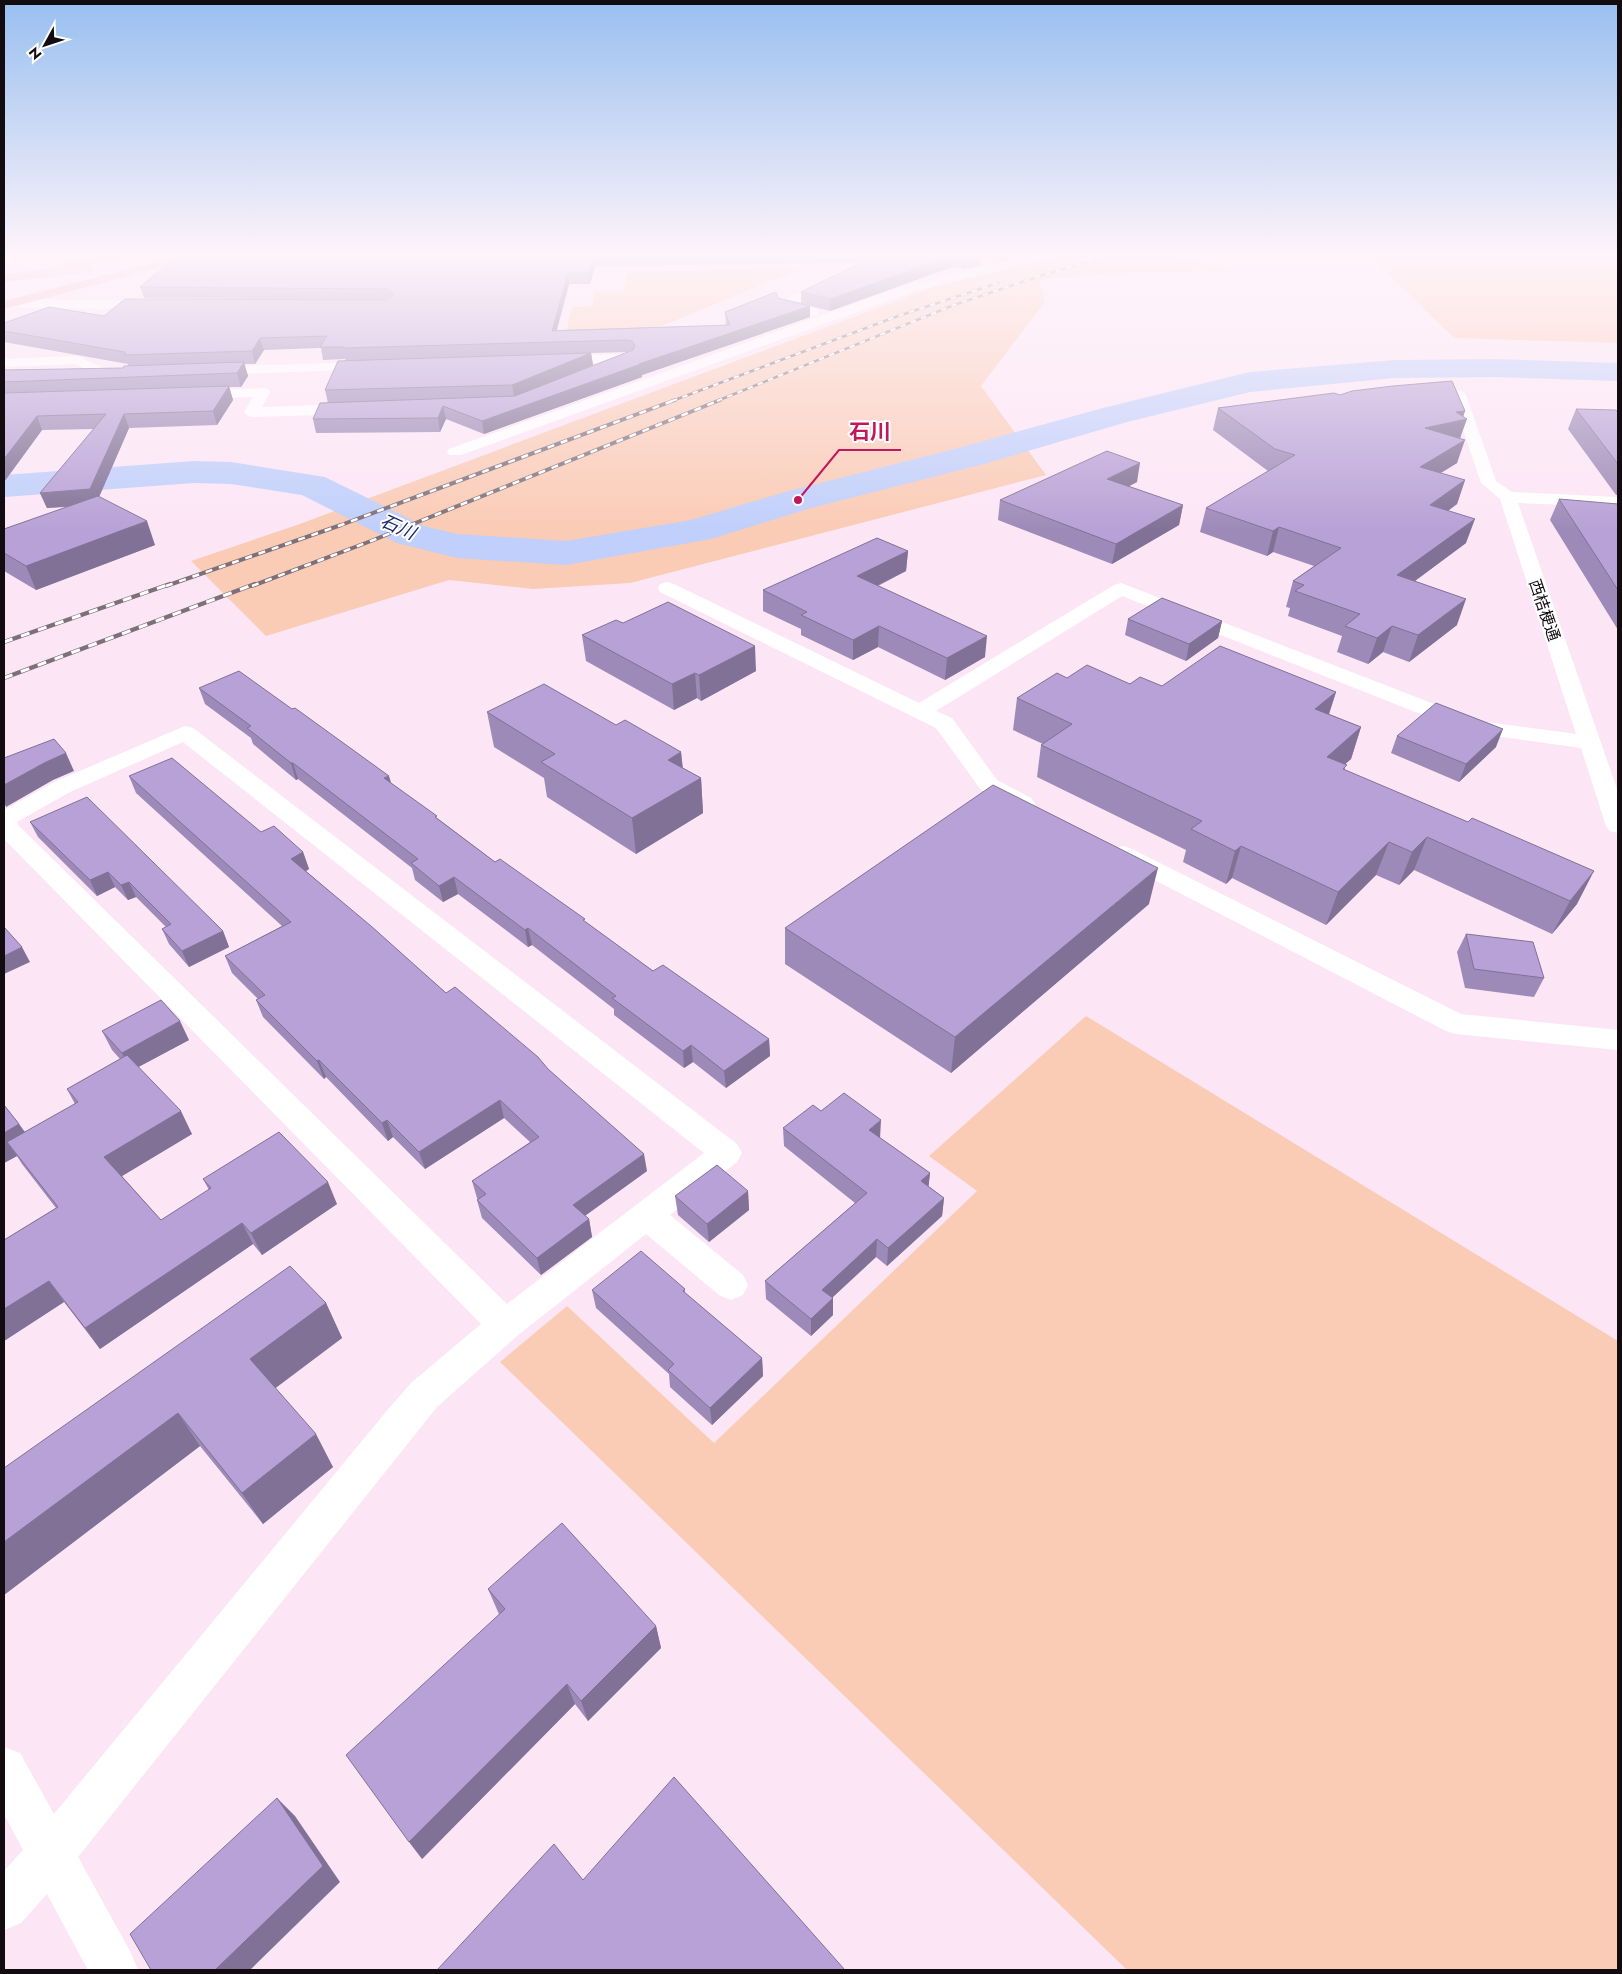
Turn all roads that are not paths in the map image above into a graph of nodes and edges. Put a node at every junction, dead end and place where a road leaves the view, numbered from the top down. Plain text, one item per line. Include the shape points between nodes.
1 (747, 347) edge
2 (539, 361) edge
3 (4, 363) edge
4 (382, 366) edge
5 (194, 372) edge
6 (145, 373) edge
7 (588, 374) edge
8 (175, 395) edge
9 (1408, 399) edge
10 (370, 408) edge
11 (455, 452) dead end
12 (1508, 497) junction
13 (1618, 502) edge
14 (667, 588) dead end
15 (920, 711) junction
16 (1590, 743) junction
17 (1040, 812) edge
18 (4, 820) edge
19 (1618, 826) edge
20 (1100, 843) edge
21 (1618, 1040) edge
22 (647, 1215) junction
23 (731, 1285) dead end
24 (505, 1325) junction
25 (4, 1769) edge
26 (51, 1854) junction
27 (4, 1906) edge
28 (114, 1970) edge

1 - 11 street
2 - 7 street via 628,358
3 - 6 street via 77,360 106,374
4 - 5 street
8 - 10 street via 263,392 252,412
9 - 12 street via 1459,395 1489,483
12 - 13 street
12 - 16 street, 西桔梗通
14 - 15 street
15 - 16 street via 1122,588 1474,727
15 - 17 street via 944,723 989,785
16 - 19 street, 西桔梗通
18 - 22 street via 62,787 185,733 726,1153
18 - 24 street via 8,829
20 - 21 street via 1456,1024
22 - 23 street
22 - 24 street
24 - 26 street via 424,1395 398,1425
25 - 26 street
26 - 27 street
26 - 28 street

